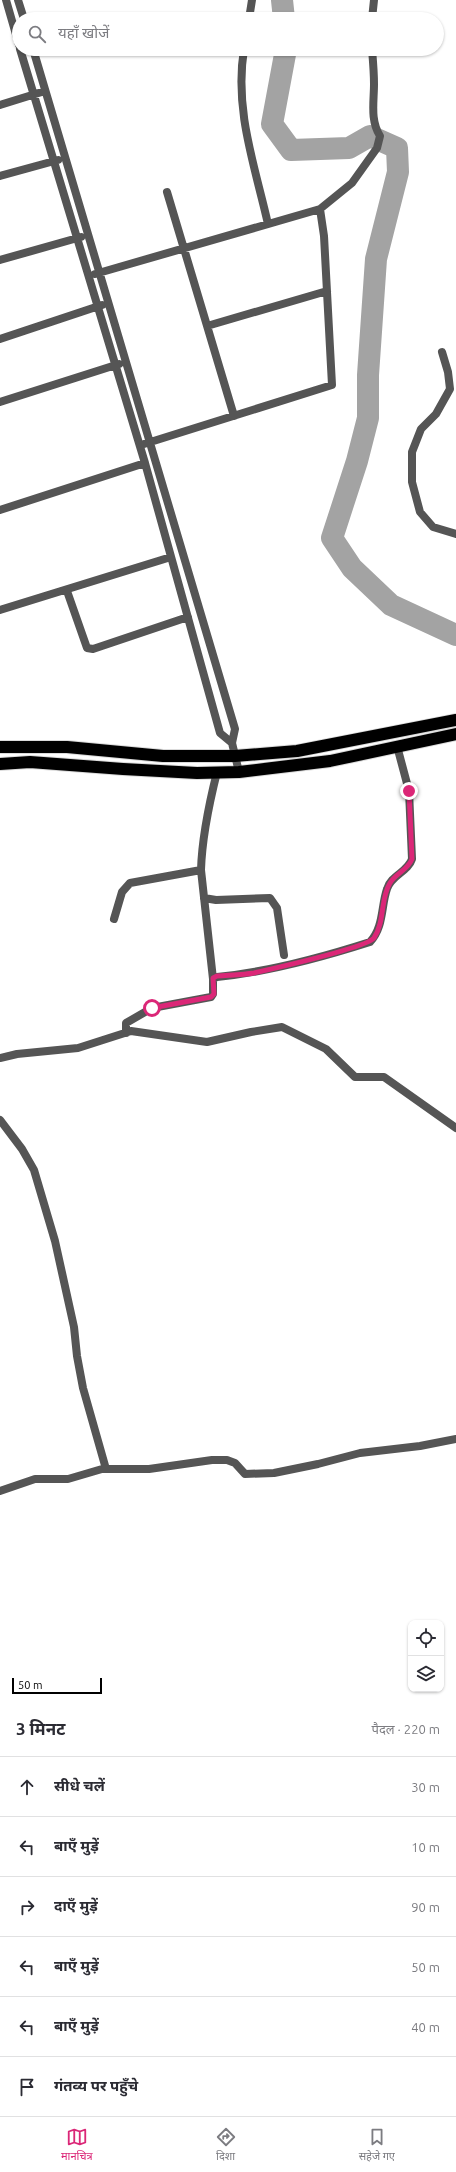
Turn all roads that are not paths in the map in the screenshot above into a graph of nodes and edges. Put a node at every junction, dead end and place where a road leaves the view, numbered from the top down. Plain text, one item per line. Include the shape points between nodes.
1 (6, 0) edge
2 (18, 0) edge
3 (252, 0) edge
4 (374, 0) edge
5 (22, 12) edge
6 (250, 12) edge
7 (373, 12) edge
8 (12, 21) edge
9 (22, 56) edge
10 (35, 56) edge
11 (243, 56) edge
12 (372, 56) edge
13 (45, 91) junction
14 (34, 94) junction
15 (0, 105) edge
16 (65, 158) junction
17 (54, 161) junction
18 (0, 176) edge
19 (167, 192) dead end
20 (320, 209) junction
21 (268, 224) junction
22 (88, 235) junction
23 (77, 238) junction
24 (184, 248) junction
25 (0, 260) edge
26 (99, 273) junction
27 (88, 275) junction
28 (327, 292) junction
29 (107, 303) junction
30 (98, 306) junction
31 (208, 326) junction
32 (0, 339) edge
33 (442, 352) dead end
34 (125, 363) junction
35 (115, 366) junction
36 (0, 402) edge
37 (234, 416) junction
38 (149, 443) junction
39 (140, 445) junction
40 (145, 463) junction
41 (0, 510) edge
42 (456, 534) edge
43 (171, 557) junction
44 (67, 591) junction
45 (0, 610) edge
46 (188, 617) junction
47 (456, 720) edge
48 (456, 734) edge
49 (232, 743) junction
50 (397, 746) junction
51 (0, 747) edge
52 (235, 756) junction
53 (0, 764) edge
54 (217, 772) junction
55 (239, 772) junction
56 (201, 870) junction
57 (204, 898) junction
58 (114, 919) dead end
59 (284, 955) dead end
60 (213, 978) junction
61 (126, 1033) junction
62 (0, 1058) edge
63 (0, 1120) edge
64 (456, 1128) edge
65 (456, 1439) edge
66 (106, 1469) junction
67 (0, 1491) edge

1 - 8 street
2 - 5 street
3 - 6 street
4 - 7 street
9 - 14 street
10 - 13 street
11 - 21 street via 240,89 245,126
12 - 20 street via 373,115 380,136 377,148 352,183
13 - 14 street
13 - 16 street
14 - 15 street
14 - 17 street
16 - 17 street
16 - 22 street
17 - 18 street
17 - 23 street
19 - 24 street
20 - 21 street
20 - 28 street
21 - 24 street
22 - 23 street
22 - 26 street
23 - 25 street
23 - 27 street
24 - 26 street
24 - 31 street
26 - 27 street
26 - 29 street
27 - 30 street
28 - 31 street
28 - 37 street via 332,385
29 - 30 street
29 - 34 street
30 - 32 street
30 - 35 street
31 - 37 street
33 - 42 street via 450,389 436,414 421,429 412,452 412,482 420,512 433,527
34 - 35 street
34 - 38 street
35 - 36 street
35 - 39 street
37 - 38 street
38 - 39 street
38 - 49 street via 235,729
39 - 40 street
40 - 41 street
40 - 43 street
43 - 44 street
43 - 46 street
44 - 45 street
44 - 46 street via 87,648 93,649
46 - 49 street via 220,733
47 - 52 highway via 297,751
48 - 50 highway
49 - 52 street
50 - 55 highway via 330,761
50 - 60 street via 409,791 412,859 410,865 391,881 386,889 380,922 374,938 370,942 327,955 252,973
51 - 52 highway via 67,748 163,756
52 - 55 street
53 - 54 highway via 30,762 123,769
54 - 55 highway
54 - 56 street via 209,805
56 - 57 street
56 - 58 street via 130,883 122,892
57 - 59 street via 270,898 277,908
57 - 60 street
60 - 61 street via 214,994 211,997 152,1008 126,1023
61 - 62 street via 78,1048
61 - 64 street via 131,1031 207,1042 282,1027 326,1049 356,1077 384,1077
63 - 66 street via 34,1170 55,1241 74,1327 83,1388
65 - 66 street via 360,1453 318,1464 254,1475 245,1474 235,1463 227,1460 149,1469
66 - 67 street via 68,1479 35,1479

